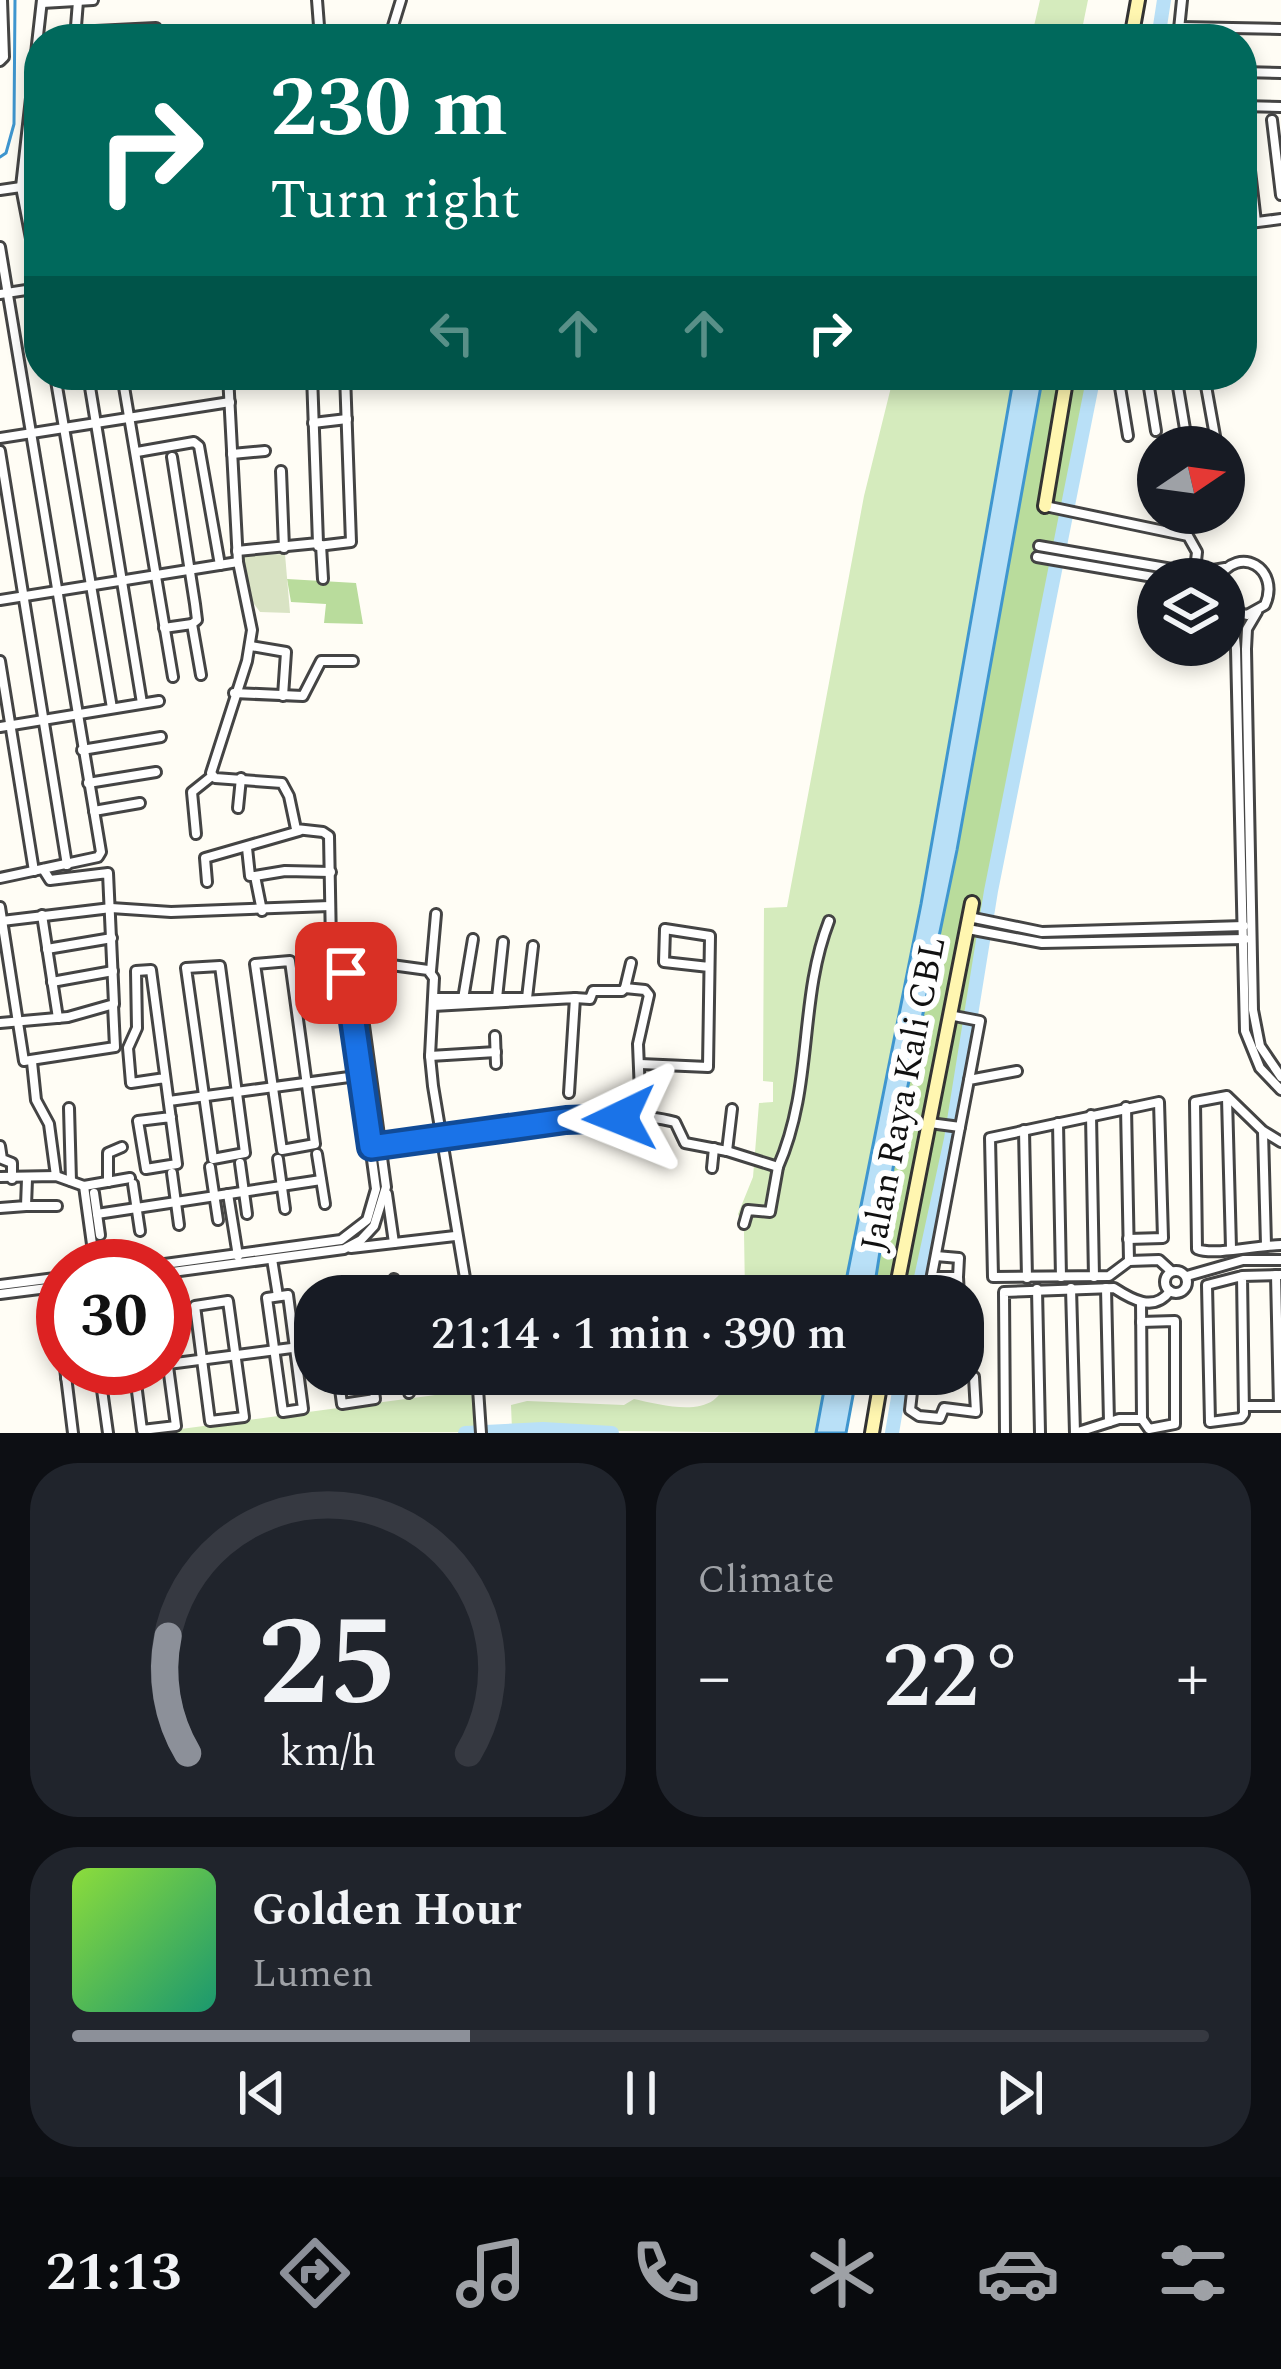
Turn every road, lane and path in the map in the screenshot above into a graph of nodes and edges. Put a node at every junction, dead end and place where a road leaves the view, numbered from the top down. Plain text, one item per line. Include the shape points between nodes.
1 (2, 0) edge
2 (93, 0) edge
3 (42, 1) edge
4 (78, 1) edge
5 (2, 27) edge
6 (1, 61) edge
7 (1272, 120) dead end
8 (24, 170) edge
9 (21, 187) junction
10 (0, 190) edge
11 (1281, 195) edge
12 (24, 203) edge
13 (0, 247) edge
14 (4, 293) edge
15 (58, 390) edge
16 (91, 390) edge
17 (127, 390) edge
18 (229, 390) edge
19 (312, 390) edge
20 (345, 390) edge
21 (1064, 390) edge
22 (1120, 390) edge
23 (1149, 390) edge
24 (1178, 390) edge
25 (1207, 390) edge
26 (230, 402) junction
27 (132, 417) junction
28 (346, 419) junction
29 (96, 422) junction
30 (314, 423) junction
31 (1155, 426) edge
32 (1184, 426) edge
33 (1213, 426) edge
34 (64, 428) junction
35 (31, 433) junction
36 (1128, 436) dead end
37 (0, 438) edge
38 (0, 451) edge
39 (266, 451) dead end
40 (137, 452) junction
41 (232, 454) junction
42 (172, 457) dead end
43 (281, 471) dead end
44 (1052, 507) joint
45 (319, 546) junction
46 (284, 548) junction
47 (1038, 551) dead end
48 (1068, 556) junction
49 (238, 557) junction
50 (1196, 558) edge
51 (1245, 561) edge
52 (220, 565) junction
53 (1137, 567) edge
54 (189, 572) junction
55 (1137, 572) edge
56 (1268, 576) junction
57 (156, 577) junction
58 (323, 579) dead end
59 (122, 580) junction
60 (1281, 584) edge
61 (88, 585) junction
62 (55, 590) junction
63 (23, 596) junction
64 (0, 600) edge
65 (1281, 602) edge
66 (1261, 608) junction
67 (1245, 614) edge
68 (192, 624) junction
69 (164, 628) junction
70 (250, 646) junction
71 (0, 661) edge
72 (353, 661) dead end
73 (1237, 666) edge
74 (201, 675) dead end
75 (172, 677) dead end
76 (234, 693) junction
77 (283, 696) junction
78 (159, 700) dead end
79 (142, 703) junction
80 (112, 708) junction
81 (76, 712) junction
82 (42, 719) junction
83 (5, 726) edge
84 (160, 737) dead end
85 (82, 750) junction
86 (156, 772) dead end
87 (212, 776) junction
88 (241, 778) junction
89 (88, 783) junction
90 (140, 803) dead end
91 (238, 808) dead end
92 (94, 811) junction
93 (299, 831) junction
94 (196, 834) dead end
95 (247, 847) junction
96 (67, 865) junction
97 (38, 870) junction
98 (331, 872) junction
99 (255, 876) junction
100 (0, 878) edge
101 (207, 882) dead end
102 (330, 906) junction
103 (0, 908) edge
104 (110, 908) junction
105 (262, 911) junction
106 (436, 914) dead end
107 (42, 915) junction
108 (829, 920) dead end
109 (973, 920) junction
110 (2, 921) edge
111 (1246, 926) junction
112 (1094, 930) junction
113 (112, 938) junction
114 (473, 939) dead end
115 (1246, 939) junction
116 (503, 942) dead end
117 (1094, 942) junction
118 (532, 946) dead end
119 (47, 949) junction
120 (344, 959) junction
121 (361, 962) junction
122 (631, 963) dead end
123 (709, 967) junction
124 (113, 970) junction
125 (431, 973) junction
126 (52, 982) junction
127 (625, 988) junction
128 (497, 998) junction
129 (575, 998) junction
130 (464, 999) junction
131 (433, 1002) junction
132 (113, 1005) junction
133 (956, 1017) junction
134 (58, 1018) junction
135 (17, 1020) junction
136 (0, 1023) edge
137 (158, 1026) junction
138 (137, 1028) junction
139 (495, 1036) dead end
140 (496, 1052) junction
141 (430, 1056) junction
142 (32, 1062) junction
143 (496, 1064) dead end
144 (640, 1064) junction
145 (1017, 1071) dead end
146 (364, 1075) junction
147 (1281, 1076) edge
148 (166, 1078) junction
149 (969, 1080) junction
150 (308, 1083) junction
151 (271, 1088) junction
152 (1281, 1090) edge
153 (237, 1091) junction
154 (569, 1093) dead end
155 (204, 1096) junction
156 (1227, 1096) junction
157 (169, 1101) junction
158 (69, 1108) dead end
159 (1126, 1108) junction
160 (732, 1109) dead end
161 (1091, 1115) junction
162 (171, 1117) junction
163 (640, 1117) junction
164 (1058, 1122) junction
165 (927, 1123) junction
166 (955, 1126) junction
167 (1024, 1129) junction
168 (1264, 1131) junction
169 (440, 1138) junction
170 (1281, 1142) edge
171 (0, 1146) edge
172 (375, 1146) junction
173 (122, 1147) dead end
174 (713, 1148) junction
175 (727, 1151) junction
176 (317, 1154) dead end
177 (278, 1159) dead end
178 (239, 1163) dead end
179 (210, 1167) dead end
180 (778, 1167) junction
181 (712, 1168) dead end
182 (172, 1173) dead end
183 (56, 1176) junction
184 (0, 1178) edge
185 (12, 1179) junction
186 (27, 1179) junction
187 (321, 1180) junction
188 (70, 1181) junction
189 (108, 1182) junction
190 (281, 1184) junction
191 (84, 1186) junction
192 (386, 1187) junction
193 (243, 1190) junction
194 (94, 1193) dead end
195 (228, 1194) junction
196 (215, 1197) junction
197 (176, 1203) junction
198 (325, 1204) dead end
199 (26, 1206) junction
200 (57, 1207) dead end
201 (0, 1208) edge
202 (136, 1209) junction
203 (285, 1209) dead end
204 (97, 1214) junction
205 (247, 1214) dead end
206 (218, 1220) dead end
207 (744, 1224) dead end
208 (179, 1225) dead end
209 (140, 1231) dead end
210 (100, 1235) dead end
211 (455, 1236) junction
212 (91, 1239) edge
213 (1128, 1239) junction
214 (394, 1243) junction
215 (1266, 1245) junction
216 (1281, 1245) edge
217 (1231, 1247) junction
218 (344, 1249) junction
219 (238, 1256) junction
220 (272, 1256) junction
221 (936, 1256) junction
222 (1258, 1260) junction
223 (1281, 1260) edge
224 (192, 1261) edge
225 (1129, 1261) junction
226 (192, 1269) edge
227 (1171, 1271) junction
228 (462, 1275) edge
229 (900, 1275) edge
230 (932, 1275) edge
231 (958, 1275) edge
232 (1258, 1275) junction
233 (1279, 1275) edge
234 (1094, 1276) junction
235 (1186, 1276) junction
236 (1242, 1276) junction
237 (1060, 1277) junction
238 (1027, 1278) junction
239 (36, 1285) edge
240 (1071, 1288) junction
241 (1106, 1288) junction
242 (1037, 1289) junction
243 (0, 1290) edge
244 (1170, 1291) junction
245 (278, 1296) junction
246 (1141, 1302) junction
247 (1141, 1322) junction
248 (294, 1340) edge
249 (294, 1348) edge
250 (274, 1350) junction
251 (236, 1355) junction
252 (202, 1360) junction
253 (192, 1361) edge
254 (68, 1395) edge
255 (103, 1395) edge
256 (139, 1395) edge
257 (171, 1395) edge
258 (301, 1395) edge
259 (341, 1395) edge
260 (375, 1395) edge
261 (479, 1395) edge
262 (878, 1395) edge
263 (912, 1395) edge
264 (975, 1395) edge
265 (1245, 1406) junction
266 (1280, 1406) edge
267 (1142, 1419) junction
268 (1108, 1422) junction
269 (481, 1428) edge
270 (73, 1433) edge
271 (108, 1433) edge
272 (872, 1433) edge
273 (1005, 1433) edge
274 (1040, 1433) edge
275 (1075, 1433) edge

1 - 5 street
2 - 4 street
3 - 4 street
5 - 6 street
7 - 11 street
8 - 9 street
9 - 10 street
9 - 12 street
13 - 14 street
14 - 35 street
15 - 34 street
16 - 29 street
17 - 27 street
18 - 26 street
19 - 30 street
20 - 28 street
21 - 44 main road
22 - 36 street
23 - 31 street
24 - 32 street
25 - 33 street
26 - 27 street
26 - 41 street
27 - 29 street
27 - 40 street
28 - 30 street
28 - 45 street via 351,542
29 - 34 street
29 - 59 street
30 - 45 street
34 - 35 street
34 - 61 street
35 - 37 street
35 - 62 street
38 - 63 street
39 - 41 street
40 - 52 street via 199,446
40 - 57 street
41 - 49 street
42 - 54 street
43 - 46 street
44 - 50 street via 1188,536
45 - 46 street
45 - 58 street
46 - 49 street
47 - 48 street
48 - 53 street
48 - 55 street
49 - 52 street
49 - 70 street
51 - 56 street
52 - 54 street
54 - 57 street
54 - 68 street
56 - 60 street
56 - 66 street
57 - 59 street
57 - 69 street
59 - 61 street
59 - 79 street
61 - 62 street
61 - 80 street
62 - 63 street
62 - 81 street
63 - 64 street
63 - 82 street
65 - 66 street
66 - 67 street
66 - 111 street via 1246,629
68 - 69 street
68 - 74 street
69 - 75 street
70 - 76 street
70 - 77 street via 287,654
71 - 83 street
72 - 77 street via 323,660 306,695
73 - 111 street
76 - 77 street
76 - 87 street
78 - 79 street
79 - 80 street
80 - 81 street
81 - 82 street
81 - 85 street
82 - 83 street
82 - 96 street
83 - 97 street
84 - 85 street
85 - 89 street
86 - 89 street
87 - 88 street
87 - 94 street via 193,790
88 - 91 street
88 - 93 street via 284,784
89 - 92 street
90 - 92 street
92 - 96 street via 100,854
93 - 95 street
93 - 98 street via 329,836
95 - 99 street
95 - 101 street via 205,858
96 - 97 street
97 - 100 street
97 - 104 street via 50,880 107,872
98 - 99 street
98 - 102 street
99 - 105 street
102 - 105 street
102 - 120 street via 331,945
103 - 110 street
104 - 105 street
104 - 107 street
104 - 113 street
106 - 125 street
107 - 110 street
107 - 119 street
108 - 180 street via 813,960 804,1075
109 - 112 street via 1042,932
109 - 117 street via 996,935 1042,944
109 - 133 main road, Jalan Raya Kali CBL
110 - 135 street
111 - 112 street
111 - 115 street
112 - 117 street
113 - 119 street
113 - 124 street
114 - 130 street
115 - 117 street
115 - 147 street via 1255,1029
115 - 152 street via 1245,1031 1260,1068
116 - 128 street
118 - 128 street via 526,998
119 - 126 street
120 - 121 street
120 - 146 street
121 - 125 street
121 - 146 street
122 - 127 street
123 - 123 street via 709,934 665,929 664,962
123 - 144 street via 708,1066
124 - 126 street
124 - 132 street
125 - 131 street
126 - 134 street
127 - 129 street
127 - 144 street via 649,994
128 - 130 street
129 - 131 street
129 - 154 street
130 - 131 street
131 - 141 street
132 - 134 street
132 - 142 street via 115,1047
133 - 149 street via 980,1021
133 - 165 main road, Jalan Raya Kali CBL
134 - 135 street
135 - 136 street
135 - 142 street via 22,1059
137 - 138 street
137 - 138 street via 151,970 136,971
137 - 148 street
138 - 148 street via 128,1048 131,1083
139 - 140 street
140 - 141 street
140 - 143 street
141 - 169 street
142 - 183 street
144 - 163 street
145 - 149 street
146 - 150 street
146 - 172 street
148 - 157 street
149 - 166 street
150 - 151 street
150 - 151 street via 315,1144 282,1150
150 - 151 street via 290,961 256,964
151 - 153 street
153 - 155 street
153 - 155 street via 245,1153 228,1157 211,1158
153 - 155 street via 220,965 185,968
155 - 157 street
156 - 168 street
156 - 217 street
156 - 217 street via 1193,1107 1197,1249
157 - 162 street
158 - 188 street
159 - 161 street
159 - 213 street
159 - 213 street via 1161,1106 1163,1238
160 - 175 street
161 - 164 street
161 - 234 street
162 - 162 street via 177,1164 146,1169 138,1121
163 - 169 street
163 - 174 street via 675,1122 685,1143
164 - 167 street
164 - 237 street
165 - 166 street
165 - 229 main road, Jalan Raya Kali CBL
166 - 221 street
167 - 238 street
167 - 238 street via 989,1141 990,1229 993,1277
168 - 170 street
168 - 215 street
169 - 172 street
169 - 211 street
171 - 185 street
172 - 192 street
172 - 220 street via 367,1220 341,1240
173 - 189 street via 108,1153
174 - 175 street
174 - 181 street
175 - 180 street
176 - 187 street
177 - 190 street
178 - 193 street
179 - 196 street
180 - 207 street via 770,1212 748,1210
182 - 197 street
183 - 186 street
183 - 188 street
184 - 185 street
185 - 186 street
186 - 199 street
187 - 190 street
187 - 198 street
188 - 191 street
189 - 191 street
189 - 202 street via 131,1181
190 - 193 street
190 - 203 street
191 - 212 street
192 - 214 street
192 - 218 street via 374,1226
193 - 195 street
193 - 205 street
194 - 204 street
195 - 196 street
195 - 219 street
196 - 197 street
196 - 206 street
197 - 202 street
197 - 208 street
199 - 200 street
199 - 201 street
202 - 204 street
202 - 209 street
204 - 210 street
211 - 214 street
211 - 228 street
213 - 225 street
214 - 218 street
215 - 216 street
215 - 217 street
218 - 220 street
219 - 220 street
219 - 224 street
220 - 226 street
220 - 245 street
221 - 230 street
221 - 231 street via 959,1258
222 - 223 street
222 - 232 street
222 - 235 street
225 - 227 street via 1159,1260
225 - 234 street via 1115,1274
227 - 235 street
227 - 244 street
232 - 233 street
232 - 236 street
233 - 266 street
234 - 237 street
235 - 244 street via 1182,1292
236 - 265 street
236 - 265 street via 1208,1285 1210,1422 1241,1418
237 - 238 street
239 - 243 street
240 - 241 street
240 - 242 street
240 - 275 street
241 - 246 street
241 - 268 street
242 - 273 street via 1002,1296
242 - 274 street
244 - 246 street
245 - 248 street via 288,1295
245 - 250 street via 267,1298
246 - 247 street
247 - 267 street
247 - 267 street via 1175,1321 1176,1419 1149,1430
249 - 250 street
250 - 251 street
250 - 258 street via 283,1412 303,1409
251 - 252 street
251 - 252 street via 228,1301 212,1303 195,1306
251 - 252 street via 244,1417 210,1421
252 - 253 street
254 - 270 street
255 - 271 street
256 - 257 street via 142,1430 176,1426
259 - 260 street via 342,1404
261 - 269 street
262 - 272 main road
263 - 264 street via 910,1410 940,1418 944,1408 976,1412
265 - 266 street
267 - 268 street
268 - 275 street

